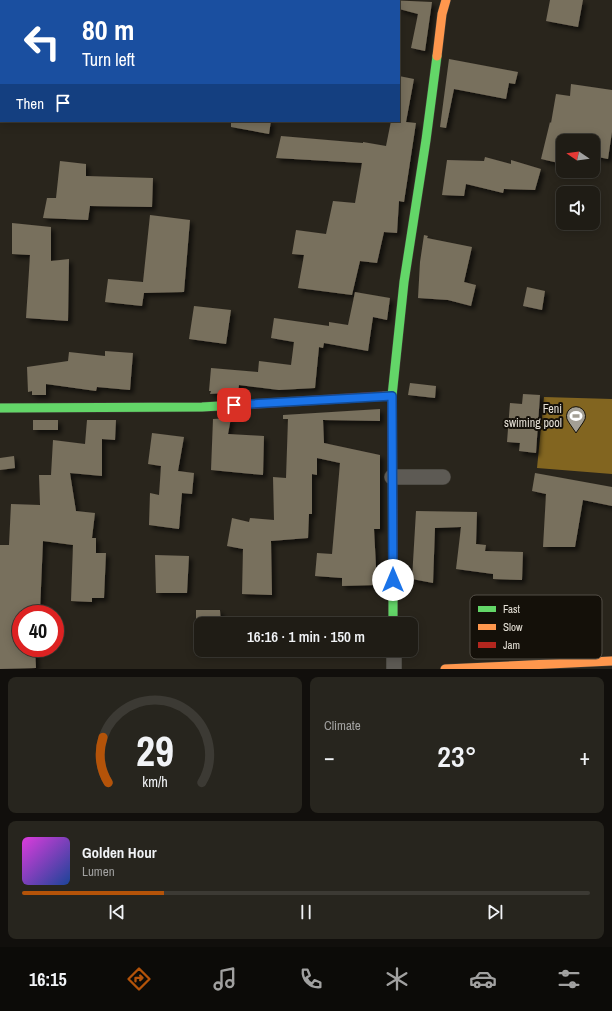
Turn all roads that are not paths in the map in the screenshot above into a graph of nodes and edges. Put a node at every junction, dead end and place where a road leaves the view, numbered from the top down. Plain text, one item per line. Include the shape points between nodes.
1 (446, 0) edge
2 (392, 396) junction
3 (0, 408) edge
4 (392, 477) junction
5 (443, 477) dead end
6 (393, 617) edge
7 (394, 657) edge
8 (612, 661) edge
9 (394, 669) edge
10 (444, 669) edge

1 - 2 street via 404,282
2 - 3 street via 202,407
2 - 4 street
4 - 5 street
4 - 6 street
7 - 9 street
8 - 10 street

